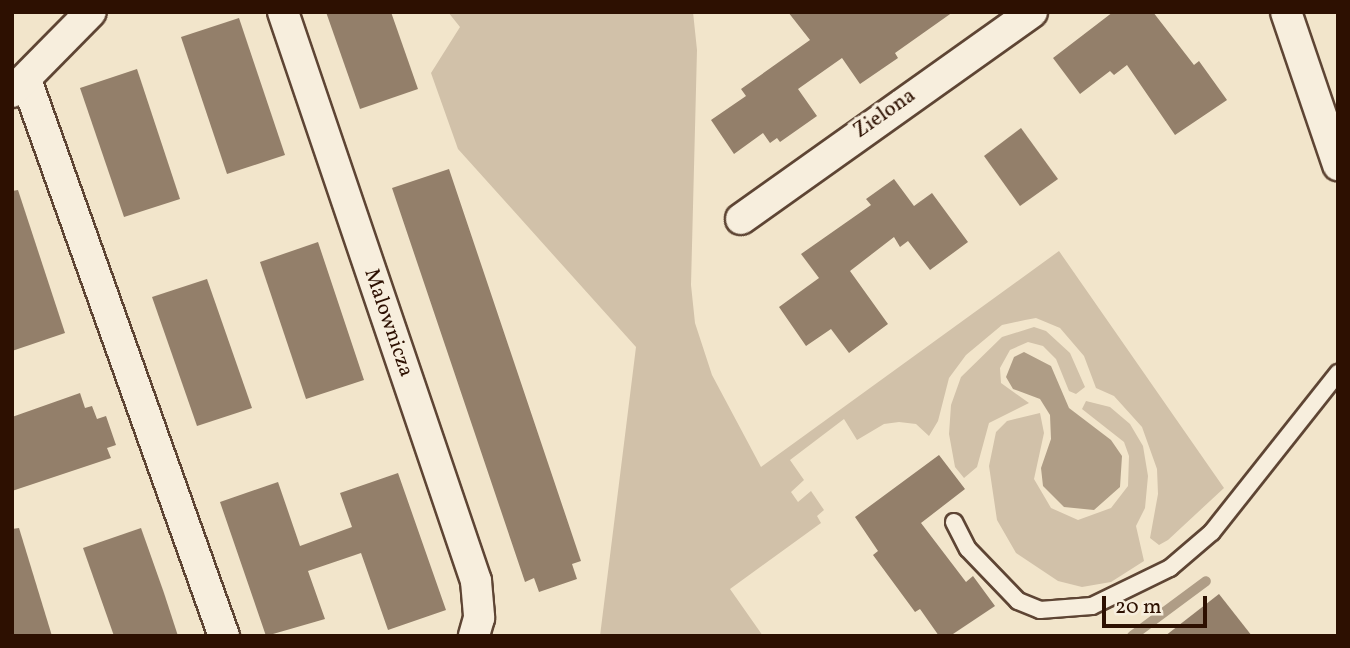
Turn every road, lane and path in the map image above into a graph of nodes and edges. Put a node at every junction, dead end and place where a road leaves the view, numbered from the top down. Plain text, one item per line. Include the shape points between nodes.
1 (92, 12) edge
2 (283, 12) edge
3 (1032, 12) edge
4 (1286, 12) edge
5 (19, 86) edge
6 (1338, 165) edge
7 (741, 219) dead end
8 (1338, 373) edge
9 (954, 522) dead end
10 (224, 636) edge
11 (474, 636) edge

1 - 5 street
2 - 11 street, Malownicza via 476,582 479,618
3 - 7 street, Zielona
4 - 6 street
5 - 10 street
8 - 9 lane via 1212,532 1170,568 1092,606 1040,610 1018,601 968,549

